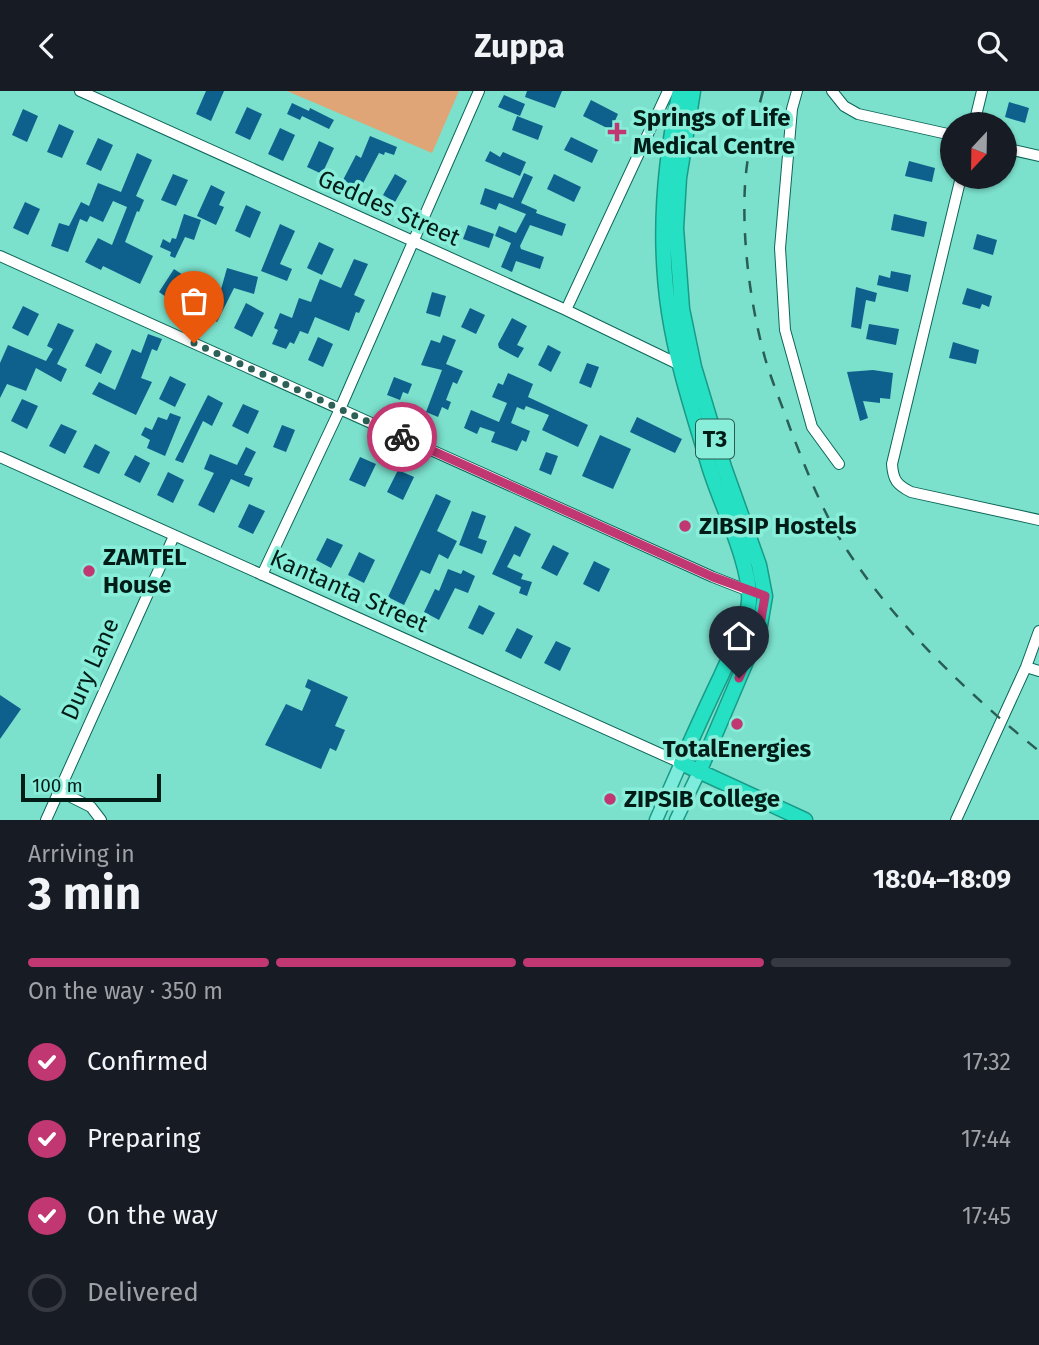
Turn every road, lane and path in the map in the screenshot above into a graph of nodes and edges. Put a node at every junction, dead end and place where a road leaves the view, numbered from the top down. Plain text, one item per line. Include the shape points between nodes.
1 (80, 91) edge
2 (479, 91) edge
3 (668, 91) edge
4 (680, 91) edge
5 (693, 91) edge
6 (797, 91) edge
7 (832, 91) edge
8 (982, 91) edge
9 (977, 112) edge
10 (940, 132) edge
11 (1017, 151) edge
12 (1039, 156) edge
13 (958, 189) edge
14 (413, 242) junction
15 (0, 255) edge
16 (566, 310) junction
17 (680, 365) junction
18 (340, 409) junction
19 (0, 457) edge
20 (839, 464) dead end
21 (1039, 520) edge
22 (174, 535) junction
23 (262, 575) junction
24 (749, 592) junction
25 (765, 596) junction
26 (743, 624) junction
27 (759, 631) junction
28 (1039, 631) edge
29 (1026, 667) junction
30 (1039, 671) edge
31 (712, 694) junction
32 (729, 702) junction
33 (681, 763) junction
34 (699, 772) junction
35 (59, 791) junction
36 (46, 820) edge
37 (101, 820) edge
38 (656, 820) edge
39 (676, 820) edge
40 (805, 820) edge
41 (956, 820) edge

1 - 14 street, Geddes Street
2 - 14 street
3 - 16 street
4 - 17 highway, T3 via 663,228 669,311
5 - 25 highway, T3 via 676,228 682,309 698,380
6 - 20 street via 780,248 785,330 812,427
7 - 10 street via 858,114
8 - 9 street
11 - 12 street
13 - 21 street via 892,464 893,477 911,492
14 - 16 street, Geddes Street
14 - 18 street
15 - 18 street
16 - 17 street, Geddes Street
17 - 24 highway, T3 via 747,573
18 - 23 street
18 - 24 street
19 - 22 street, Kantanta Street
22 - 23 street, Kantanta Street
22 - 35 street, Dury Lane
23 - 33 street, Kantanta Street
24 - 25 street
24 - 26 highway, T3
25 - 27 highway, T3
26 - 27 highway
26 - 31 highway, T3
27 - 32 highway, T3
28 - 29 street
29 - 30 street
29 - 41 street
31 - 32 highway
31 - 33 highway, T3
32 - 34 highway, T3
33 - 34 highway
33 - 38 main road
34 - 39 main road
34 - 40 highway
35 - 36 street, Dury Lane
35 - 37 street via 91,807

